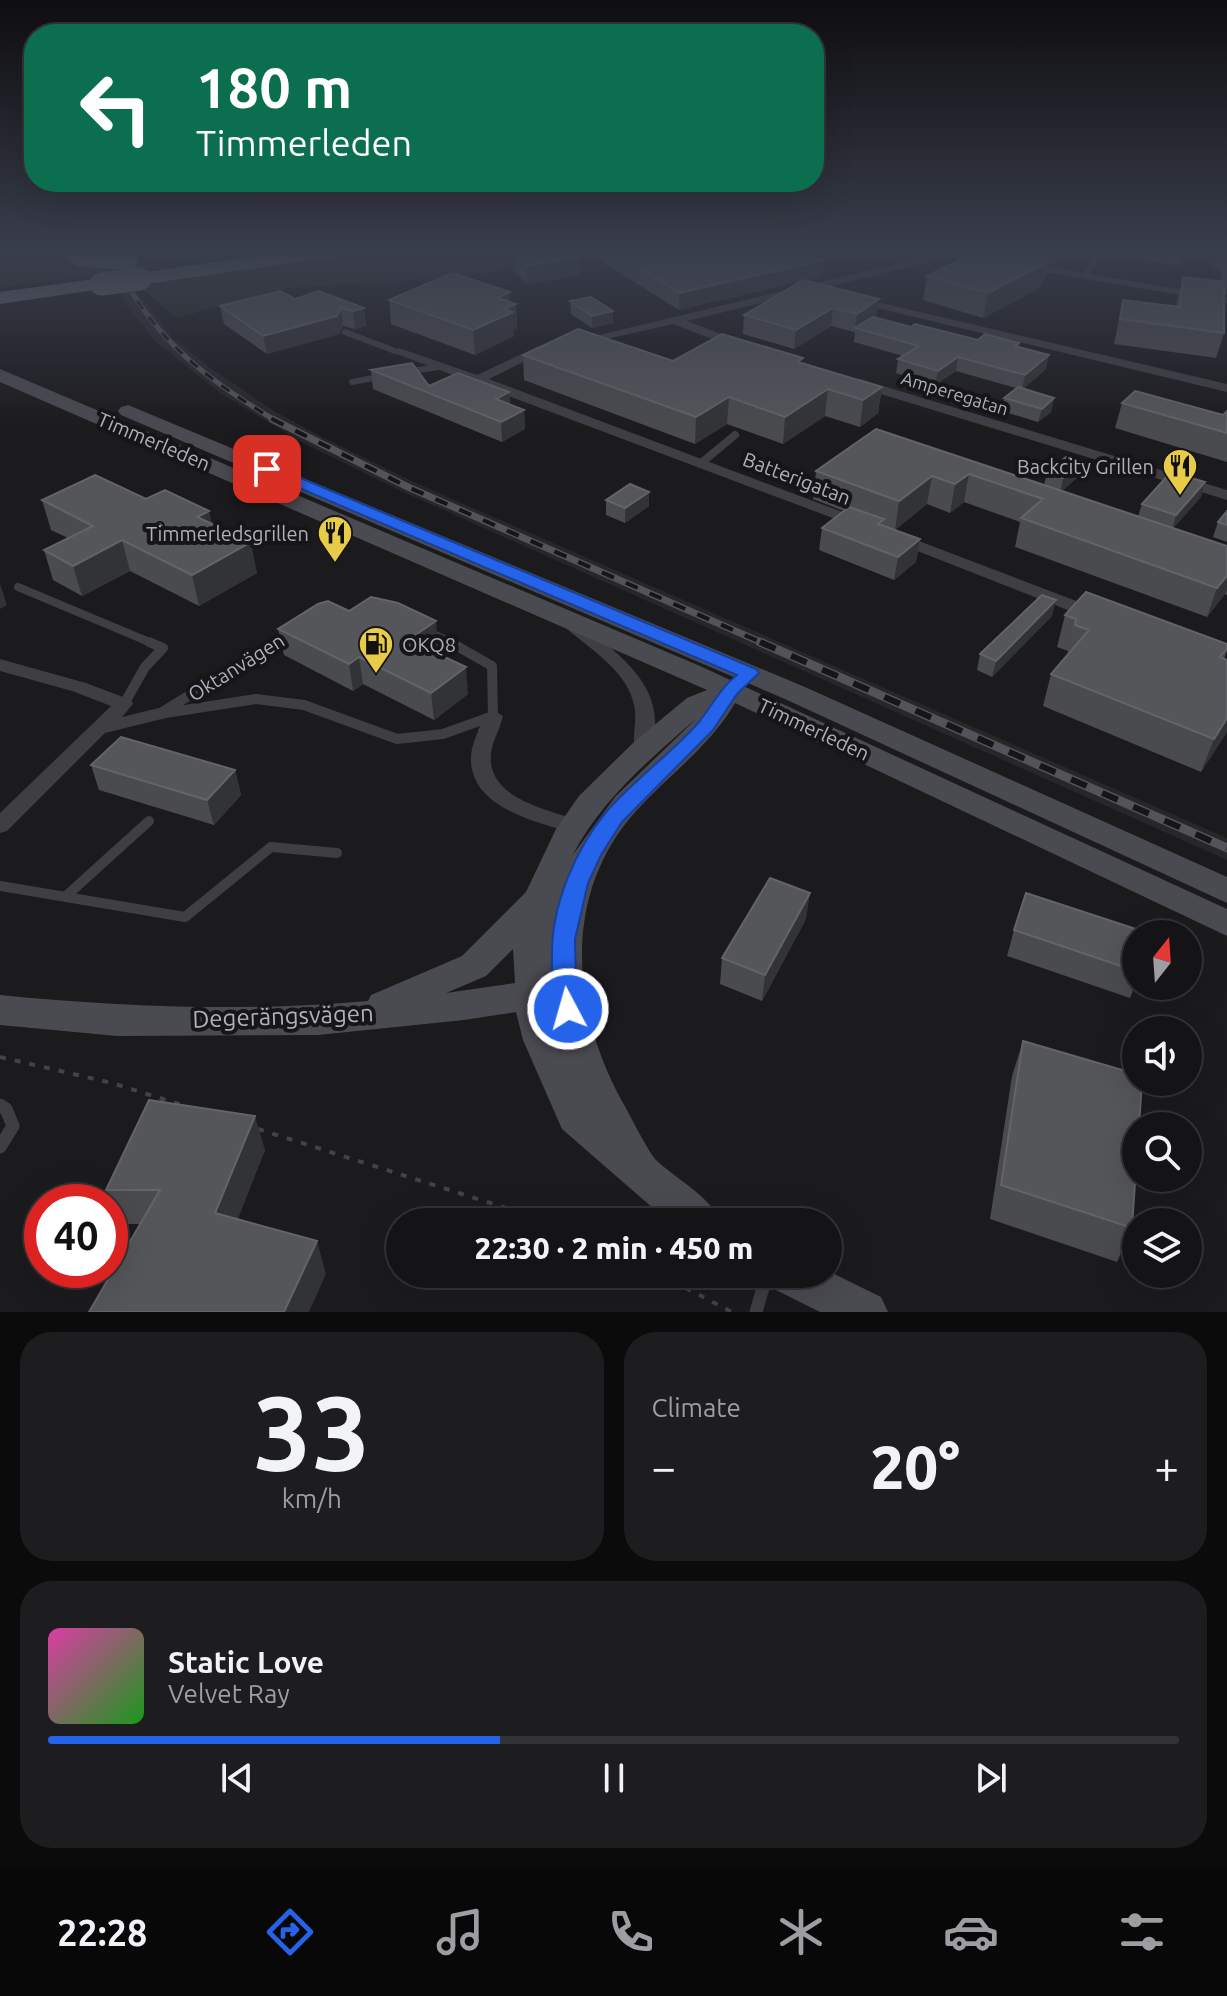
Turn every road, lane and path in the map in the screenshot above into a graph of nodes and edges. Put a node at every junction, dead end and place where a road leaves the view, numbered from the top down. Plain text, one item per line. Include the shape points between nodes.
1 (720, 310) edge
2 (897, 310) edge
3 (675, 321) junction
4 (345, 332) dead end
5 (566, 344) edge
6 (552, 347) edge
7 (746, 348) edge
8 (395, 351) joint
9 (0, 356) edge
10 (438, 367) junction
11 (0, 375) edge
12 (849, 379) edge
13 (477, 380) junction
14 (352, 382) dead end
15 (1227, 388) edge
16 (735, 435) dead end
17 (700, 464) junction
18 (1227, 495) edge
19 (18, 587) dead end
20 (564, 617) junction
21 (1114, 622) edge
22 (0, 665) edge
23 (740, 682) junction
24 (124, 704) junction
25 (159, 714) junction
26 (785, 715) junction
27 (493, 716) junction
28 (706, 726) junction
29 (99, 728) junction
30 (644, 749) junction
31 (149, 821) dead end
32 (0, 826) edge
33 (573, 826) junction
34 (337, 853) dead end
35 (0, 886) edge
36 (1227, 891) edge
37 (542, 892) junction
38 (65, 897) junction
39 (1227, 923) edge
40 (549, 992) junction
41 (0, 1010) edge
42 (360, 1014) junction
43 (0, 1057) edge
44 (0, 1105) edge
45 (186, 1106) edge
46 (246, 1125) edge
47 (0, 1147) edge
48 (506, 1208) edge
49 (683, 1208) edge
50 (686, 1288) edge
51 (763, 1288) edge
52 (817, 1288) edge
53 (732, 1312) edge
54 (756, 1312) edge
55 (866, 1312) edge

1 - 3 street
2 - 15 street
3 - 5 street
3 - 7 street
4 - 8 lane
6 - 13 street
8 - 10 street, Batterigatan
9 - 23 main road, Timmerleden
10 - 13 street, Batterigatan
10 - 14 lane
11 - 20 main road, Timmerleden
12 - 18 street, Amperegatan
13 - 17 street, Batterigatan
16 - 17 lane
17 - 21 street, Batterigatan
19 - 24 lane via 163,648
20 - 23 main road, Timmerleden
20 - 30 street via 621,664 638,687 647,716
22 - 24 street
23 - 26 main road, Timmerleden
23 - 28 main road
23 - 30 main road via 697,704
23 - 36 main road, Timmerleden
24 - 29 street
25 - 27 lane, Oktanvägen via 256,699 304,705 397,739 443,734
25 - 27 lane, Oktanvägen via 296,630 380,616 463,646 492,666
25 - 29 street, Oktanvägen
26 - 28 main road via 730,713
26 - 39 main road, Timmerleden
27 - 33 street, Oktanvägen via 480,756 482,775 492,791
28 - 40 main road via 614,817 590,853
29 - 32 street
30 - 33 main road
31 - 38 lane
33 - 37 main road
34 - 38 lane via 271,847 185,917
35 - 38 lane
37 - 40 main road via 530,946
37 - 42 main road via 474,966
40 - 42 main road, Degerängsvägen via 464,1006
40 - 49 main road via 602,1107 647,1178
41 - 42 main road, Degerängsvägen via 117,1021 318,1020
43 - 45 path
44 - 47 lane via 13,1126
46 - 48 path
50 - 53 path
51 - 54 lane
52 - 55 main road

